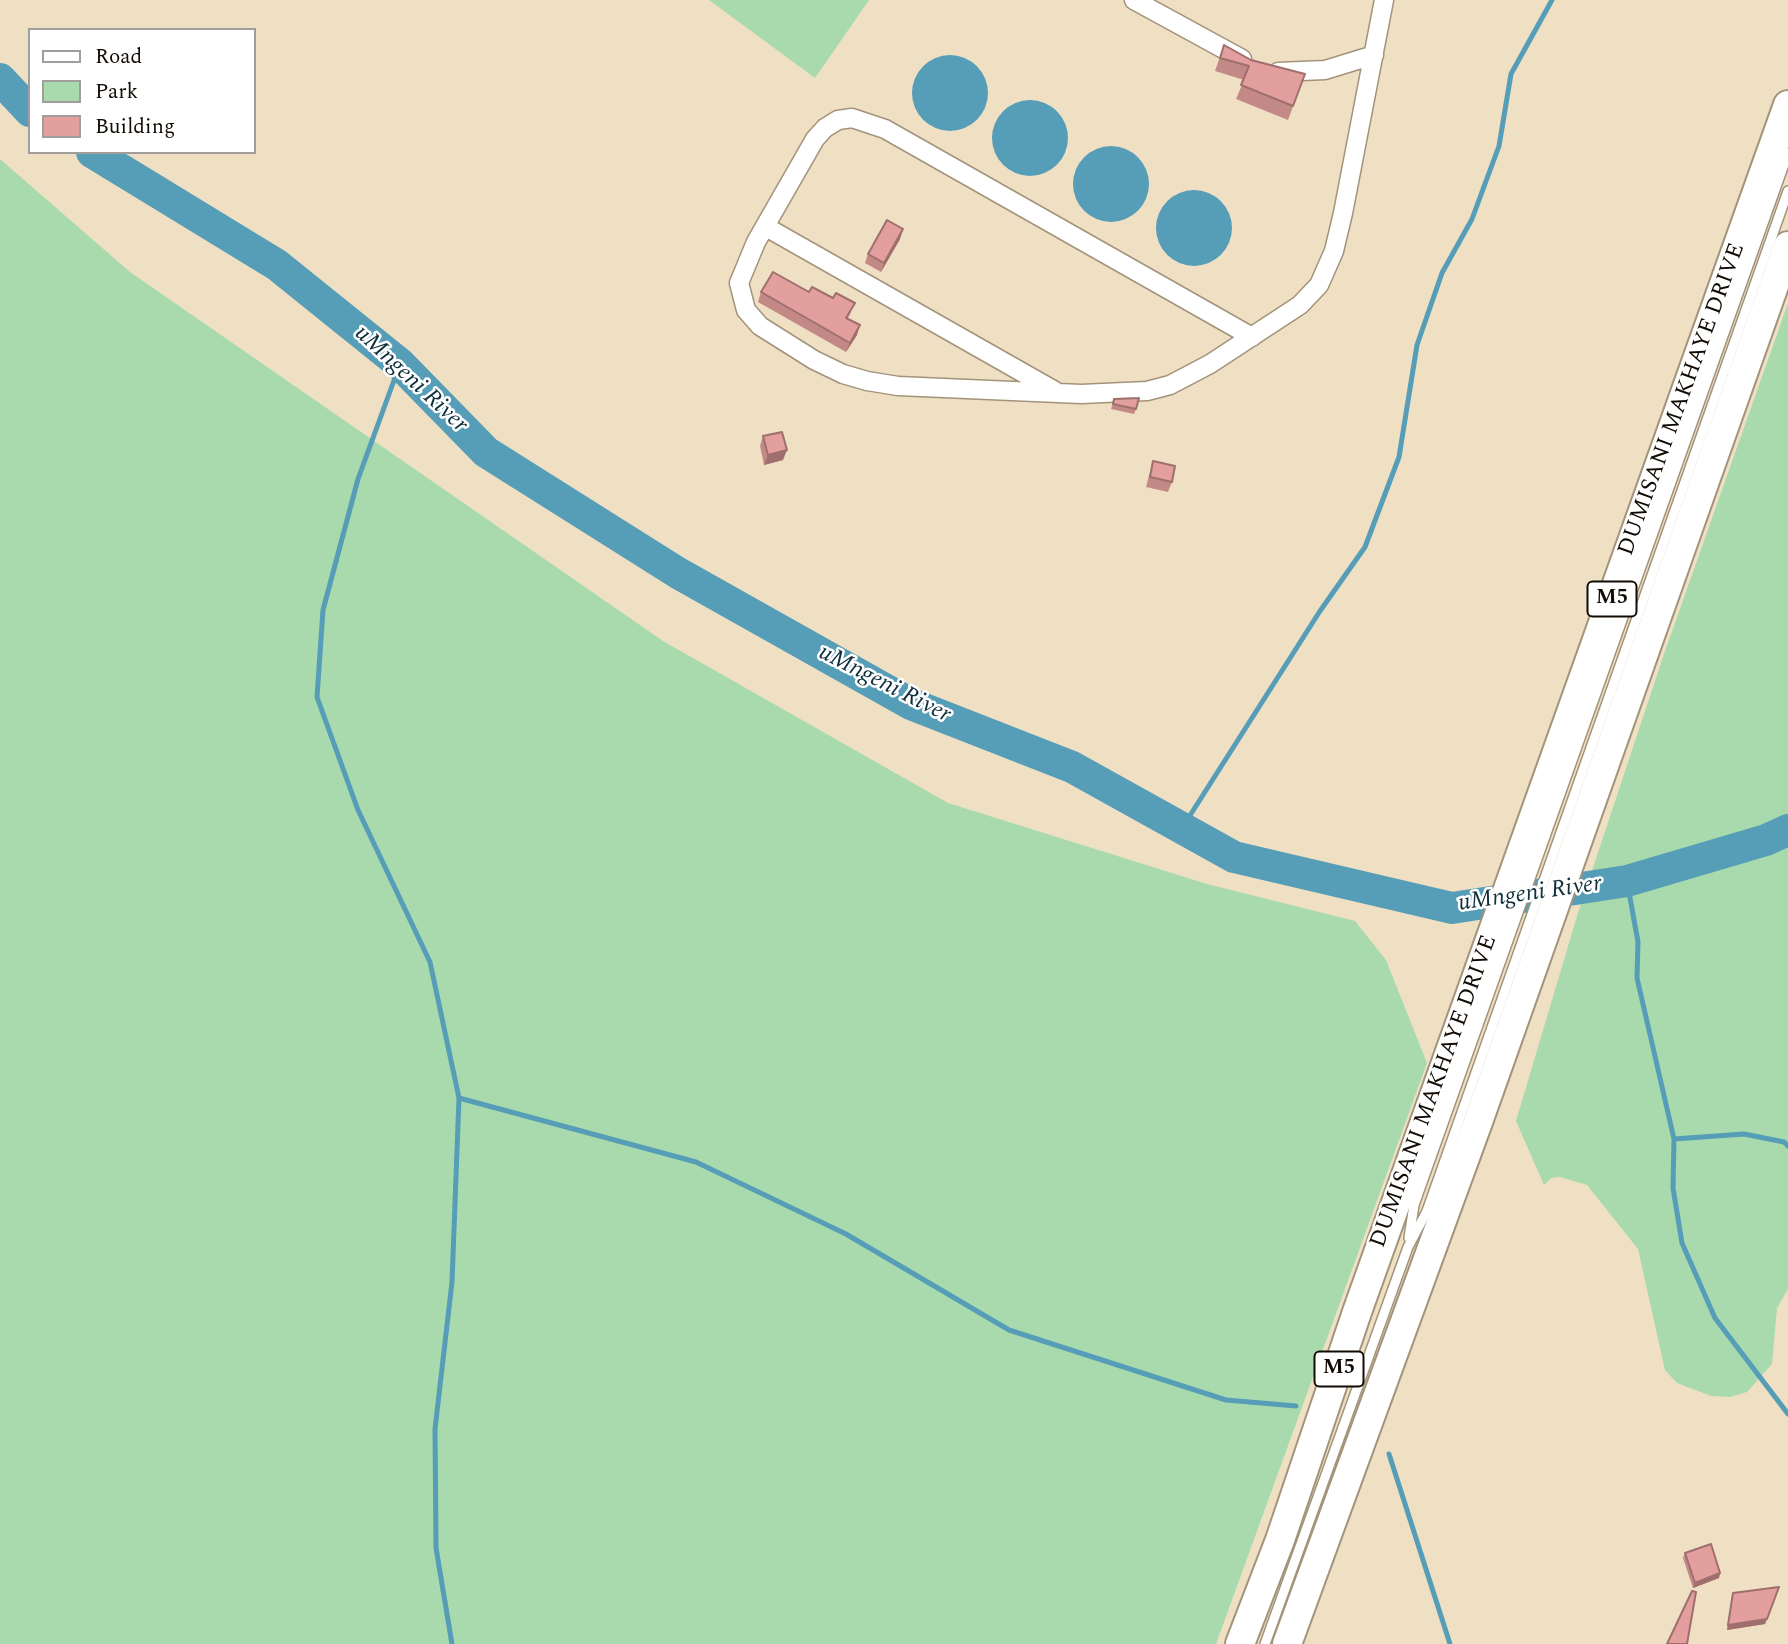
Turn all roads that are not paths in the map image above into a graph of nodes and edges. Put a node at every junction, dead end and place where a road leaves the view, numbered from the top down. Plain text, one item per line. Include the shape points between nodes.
1 (1134, 0) edge
2 (1384, 0) edge
3 (1374, 55) junction
4 (1788, 105) edge
5 (1788, 153) edge
6 (1788, 191) edge
7 (766, 227) junction
8 (1788, 246) edge
9 (1252, 337) junction
10 (1059, 394) junction
11 (1408, 1247) junction
12 (1240, 1644) edge
13 (1265, 1644) edge
14 (1287, 1644) edge

1 - 3 street via 1250,63 1286,74 1325,70
2 - 3 street
3 - 9 street via 1334,251 1319,285 1300,305
4 - 12 main road, DUMISANI MAKHAYE DRIVE / M5
5 - 11 lane via 1414,1205
6 - 11 lane via 1427,1211
7 - 9 street via 825,128 838,120 861,120 885,129
7 - 10 street
7 - 10 street via 745,267 740,295 760,326 814,360 843,374 898,386
8 - 14 main road, DUMISANI MAKHAYE DRIVE / M5 via 1478,1122
9 - 10 street via 1170,385 1118,394
11 - 13 lane

